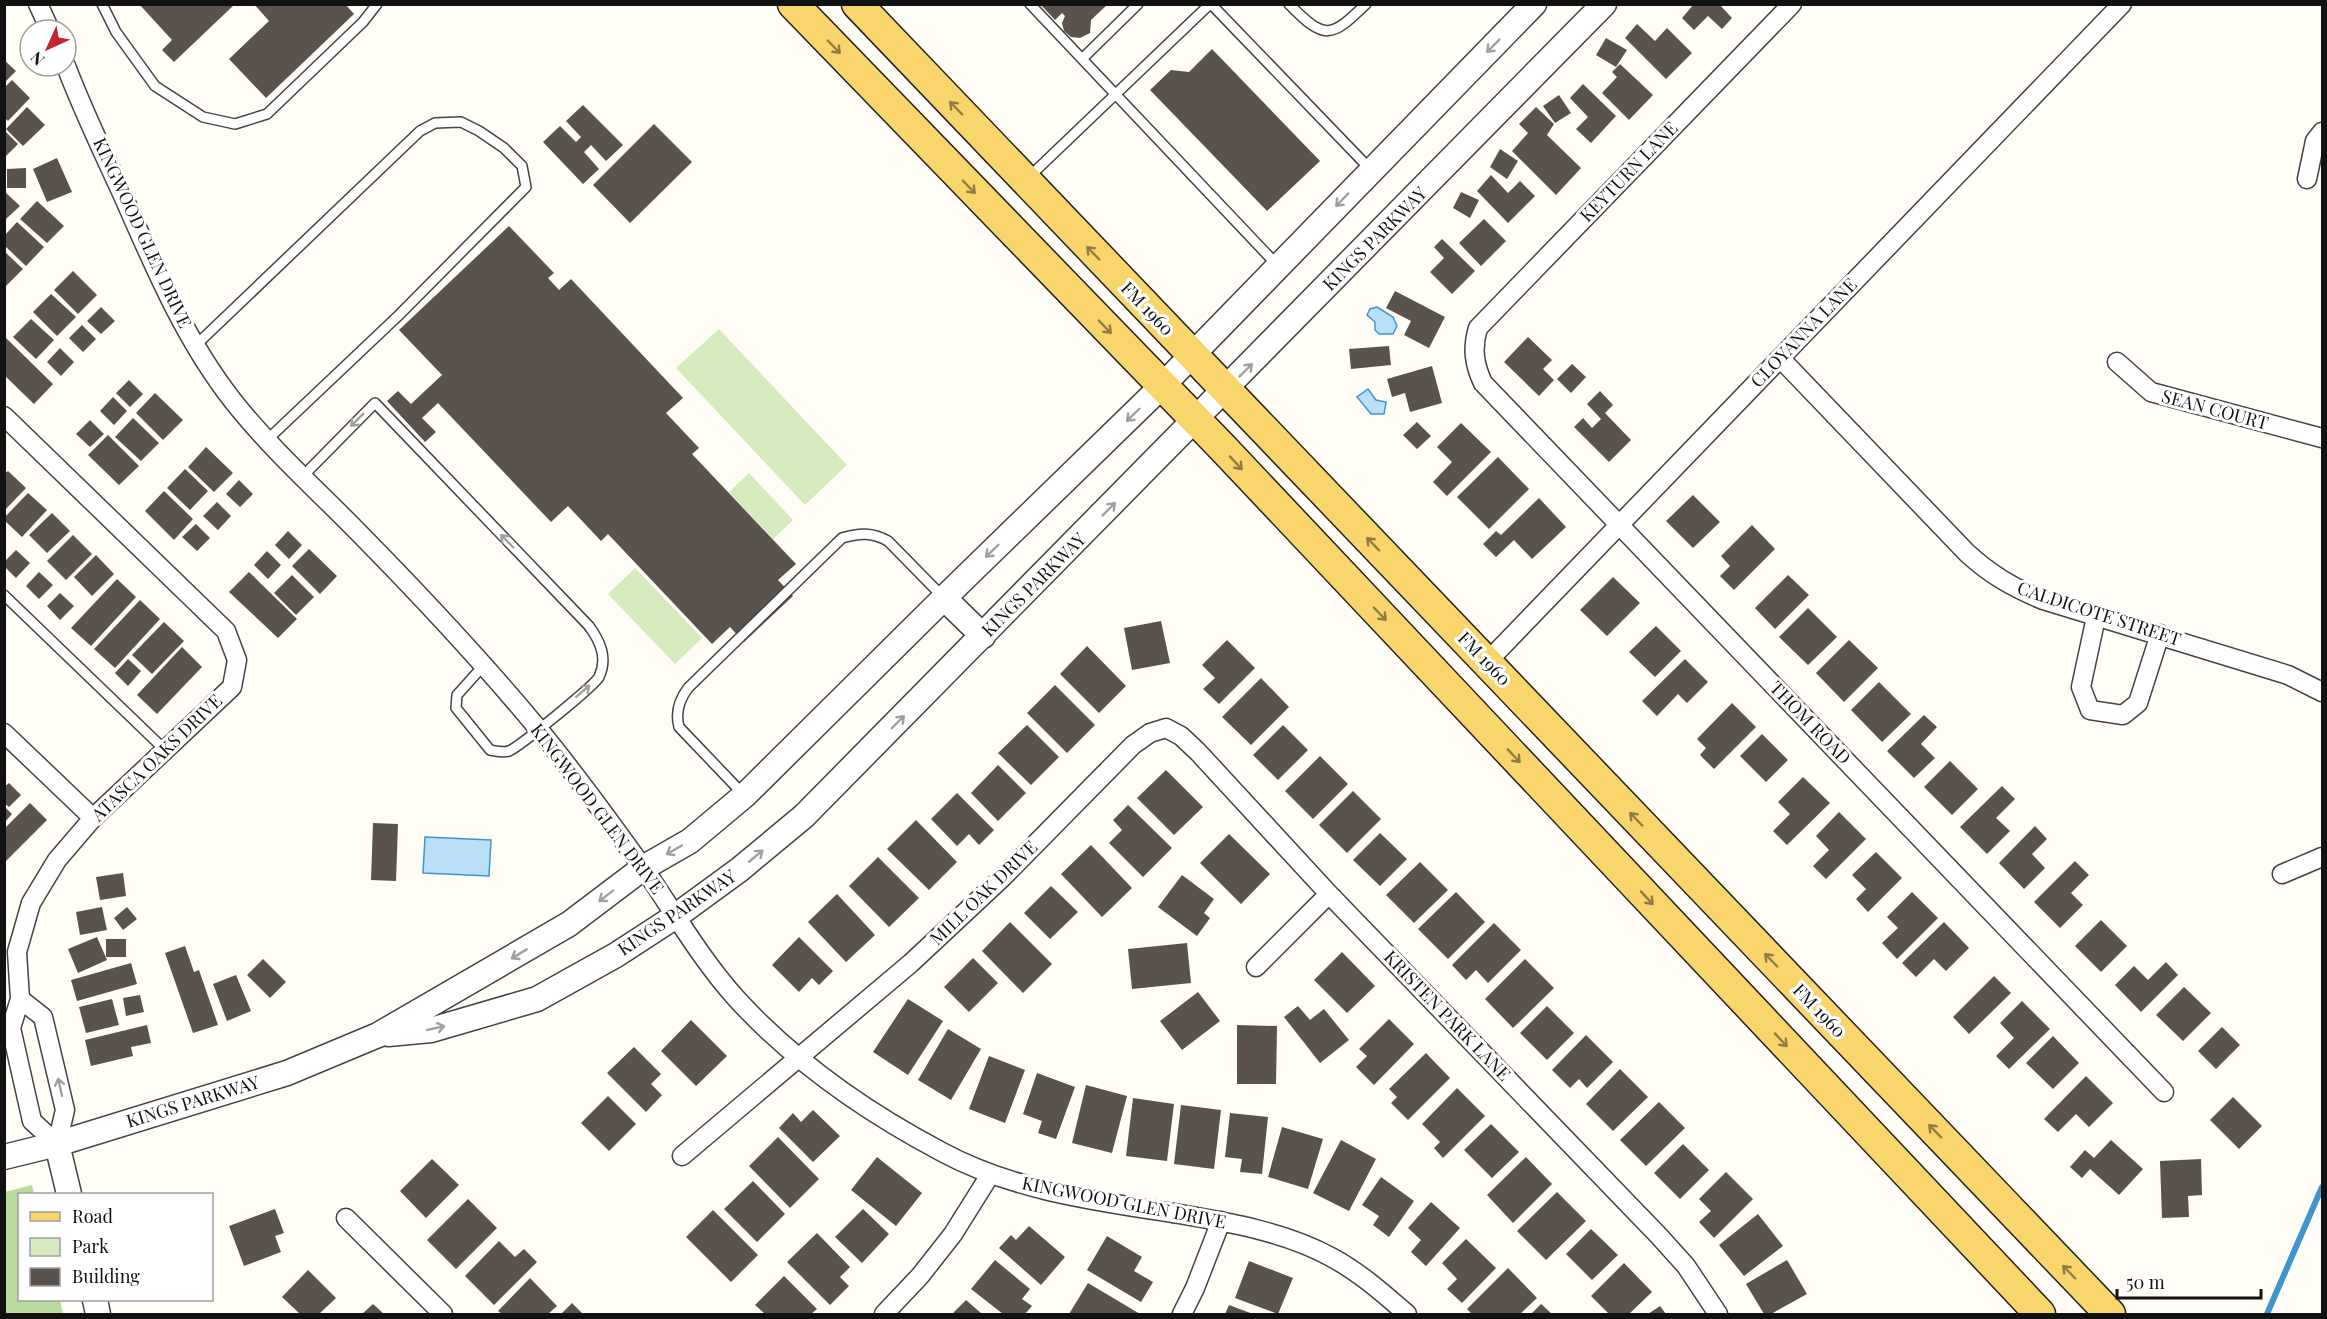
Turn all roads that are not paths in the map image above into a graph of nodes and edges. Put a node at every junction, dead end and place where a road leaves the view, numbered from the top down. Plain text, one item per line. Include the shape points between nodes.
1 (38, 4) edge
2 (102, 4) edge
3 (377, 4) edge
4 (793, 4) edge
5 (857, 4) edge
6 (1030, 4) edge
7 (1138, 4) edge
8 (1210, 4) edge
9 (1289, 4) edge
10 (1366, 4) edge
11 (1534, 4) edge
12 (1604, 4) edge
13 (1792, 4) edge
14 (2122, 4) edge
15 (44, 18) edge
16 (1082, 59) junction
17 (71, 78) edge
18 (1115, 95) junction
19 (2322, 132) edge
20 (1371, 170) junction
21 (2307, 179) dead end
22 (1025, 181) junction
23 (1278, 266) junction
24 (196, 345) junction
25 (1473, 345) joint
26 (1192, 356) junction
27 (1780, 358) junction
28 (2117, 362) dead end
29 (1162, 386) junction
30 (1225, 390) junction
31 (4, 416) edge
32 (1196, 420) junction
33 (2322, 438) edge
34 (267, 440) junction
35 (303, 476) junction
36 (1619, 525) junction
37 (4, 595) edge
38 (944, 598) junction
39 (2096, 616) junction
40 (2160, 634) junction
41 (983, 636) junction
42 (1487, 662) junction
43 (484, 665) junction
44 (2322, 692) edge
45 (1166, 728) joint
46 (539, 730) junction
47 (4, 733) edge
48 (165, 750) junction
49 (745, 795) junction
50 (93, 818) junction
51 (2322, 856) edge
52 (643, 868) junction
53 (2282, 874) dead end
54 (1329, 894) junction
55 (676, 916) junction
56 (1256, 967) dead end
57 (20, 999) junction
58 (378, 1035) junction
59 (798, 1057) junction
60 (2163, 1092) dead end
61 (57, 1144) junction
62 (682, 1156) dead end
63 (4, 1157) edge
64 (990, 1175) junction
65 (69, 1193) edge
66 (346, 1218) dead end
67 (1221, 1221) junction
68 (443, 1314) edge
69 (884, 1314) edge
70 (1182, 1314) edge
71 (1407, 1314) edge
72 (1718, 1314) edge
73 (2040, 1314) edge
74 (2110, 1314) edge

1 - 15 street
2 - 3 lane via 116,32 155,86 203,117 235,124 267,114
4 -> 29 main road
22 -> 5 main road, FM 1960 / FM 1960
6 - 16 lane
7 - 16 lane
8 - 18 lane
8 - 20 lane
9 - 10 lane via 1305,20 1327,31 1343,26
11 -> 20 street, KINGS PARKWAY
30 -> 12 street, KINGS PARKWAY
13 - 25 street, KEYTURN LANE via 1478,328
14 - 27 street, CLOYANNA LANE
16 - 18 lane
17 - 24 street, KINGWOOD GLEN DRIVE via 166,292
18 - 22 lane
18 - 23 lane
19 - 21 street via 2314,141
20 -> 23 street, KINGS PARKWAY
26 -> 22 main road, FM 1960 / FM 1960
23 - 26 street, KINGS PARKWAY
24 - 34 street, KINGWOOD GLEN DRIVE via 231,399
24 - 34 lane via 420,131 435,123 461,122 504,148 522,166 526,187
25 - 36 street, THOM ROAD via 1476,369 1483,383
26 - 29 street, KINGS PARKWAY
26 - 30 main road, FM 1960 / FM 1960
27 - 36 street, CLOYANNA LANE
27 - 39 street, CALDICOTE STREET via 1990,573 2017,589
28 - 33 street, SEAN COURT via 2151,392
29 - 32 main road
29 -> 38 street, KINGS PARKWAY
30 - 32 street, KINGS PARKWAY
42 -> 30 main road, FM 1960 / FM 1960
31 - 48 street, ATASCA OAKS DRIVE via 226,630 237,660 232,687
41 -> 32 street, KINGS PARKWAY
32 -> 73 main road
34 - 35 street, KINGWOOD GLEN DRIVE
35 - 43 street, KINGWOOD GLEN DRIVE
46 -> 35 lane via 598,678 603,658 600,642 589,626 375,403
36 - 42 street, CLOYANNA LANE
36 - 60 street, THOM ROAD
37 - 48 lane
38 - 41 street
38 - 49 street, KINGS PARKWAY
38 - 49 lane via 878,535 842,538 688,688 678,708 679,727
39 - 40 street, CALDICOTE STREET
39 - 40 street via 2081,687 2090,710 2123,715 2138,703
40 - 44 street, CALDICOTE STREET via 2288,675
55 -> 41 street, KINGS PARKWAY via 804,816
74 -> 42 main road, FM 1960 / FM 1960
43 - 46 street, KINGWOOD GLEN DRIVE
43 - 46 lane via 457,695 456,708 490,750 509,751
45 - 54 street, KRISTEN PARK LANE via 1198,752
45 - 59 street, MILL OAK DRIVE via 1133,745 1003,877 911,963
46 - 52 street, KINGWOOD GLEN DRIVE
47 - 50 street
48 - 50 street, ATASCA OAKS DRIVE
49 -> 52 street, KINGS PARKWAY via 690,841
50 - 57 street, ATASCA OAKS DRIVE via 57,860 31,903 17,952
51 - 53 street
52 - 55 street, KINGWOOD GLEN DRIVE
52 -> 58 street, KINGS PARKWAY via 569,924
54 - 56 street
54 - 72 street, KRISTEN PARK LANE via 1659,1236 1686,1266
58 -> 55 street, KINGS PARKWAY via 431,1030 537,999
55 - 59 street, KINGWOOD GLEN DRIVE via 731,992
57 - 61 street, ATASCA OAKS DRIVE via 11,1028 32,1121
61 -> 57 street via 65,1110 43,1017
58 - 61 street, KINGS PARKWAY via 287,1073
59 - 62 street, MILL OAK DRIVE
59 - 64 street, KINGWOOD GLEN DRIVE via 903,1131
61 - 63 street, KINGS PARKWAY
61 - 65 street
64 - 67 street, KINGWOOD GLEN DRIVE via 1095,1201
64 - 69 street via 953,1234
66 - 68 street
67 - 70 street
67 - 71 street, KINGWOOD GLEN DRIVE via 1288,1238 1327,1254 1362,1276

